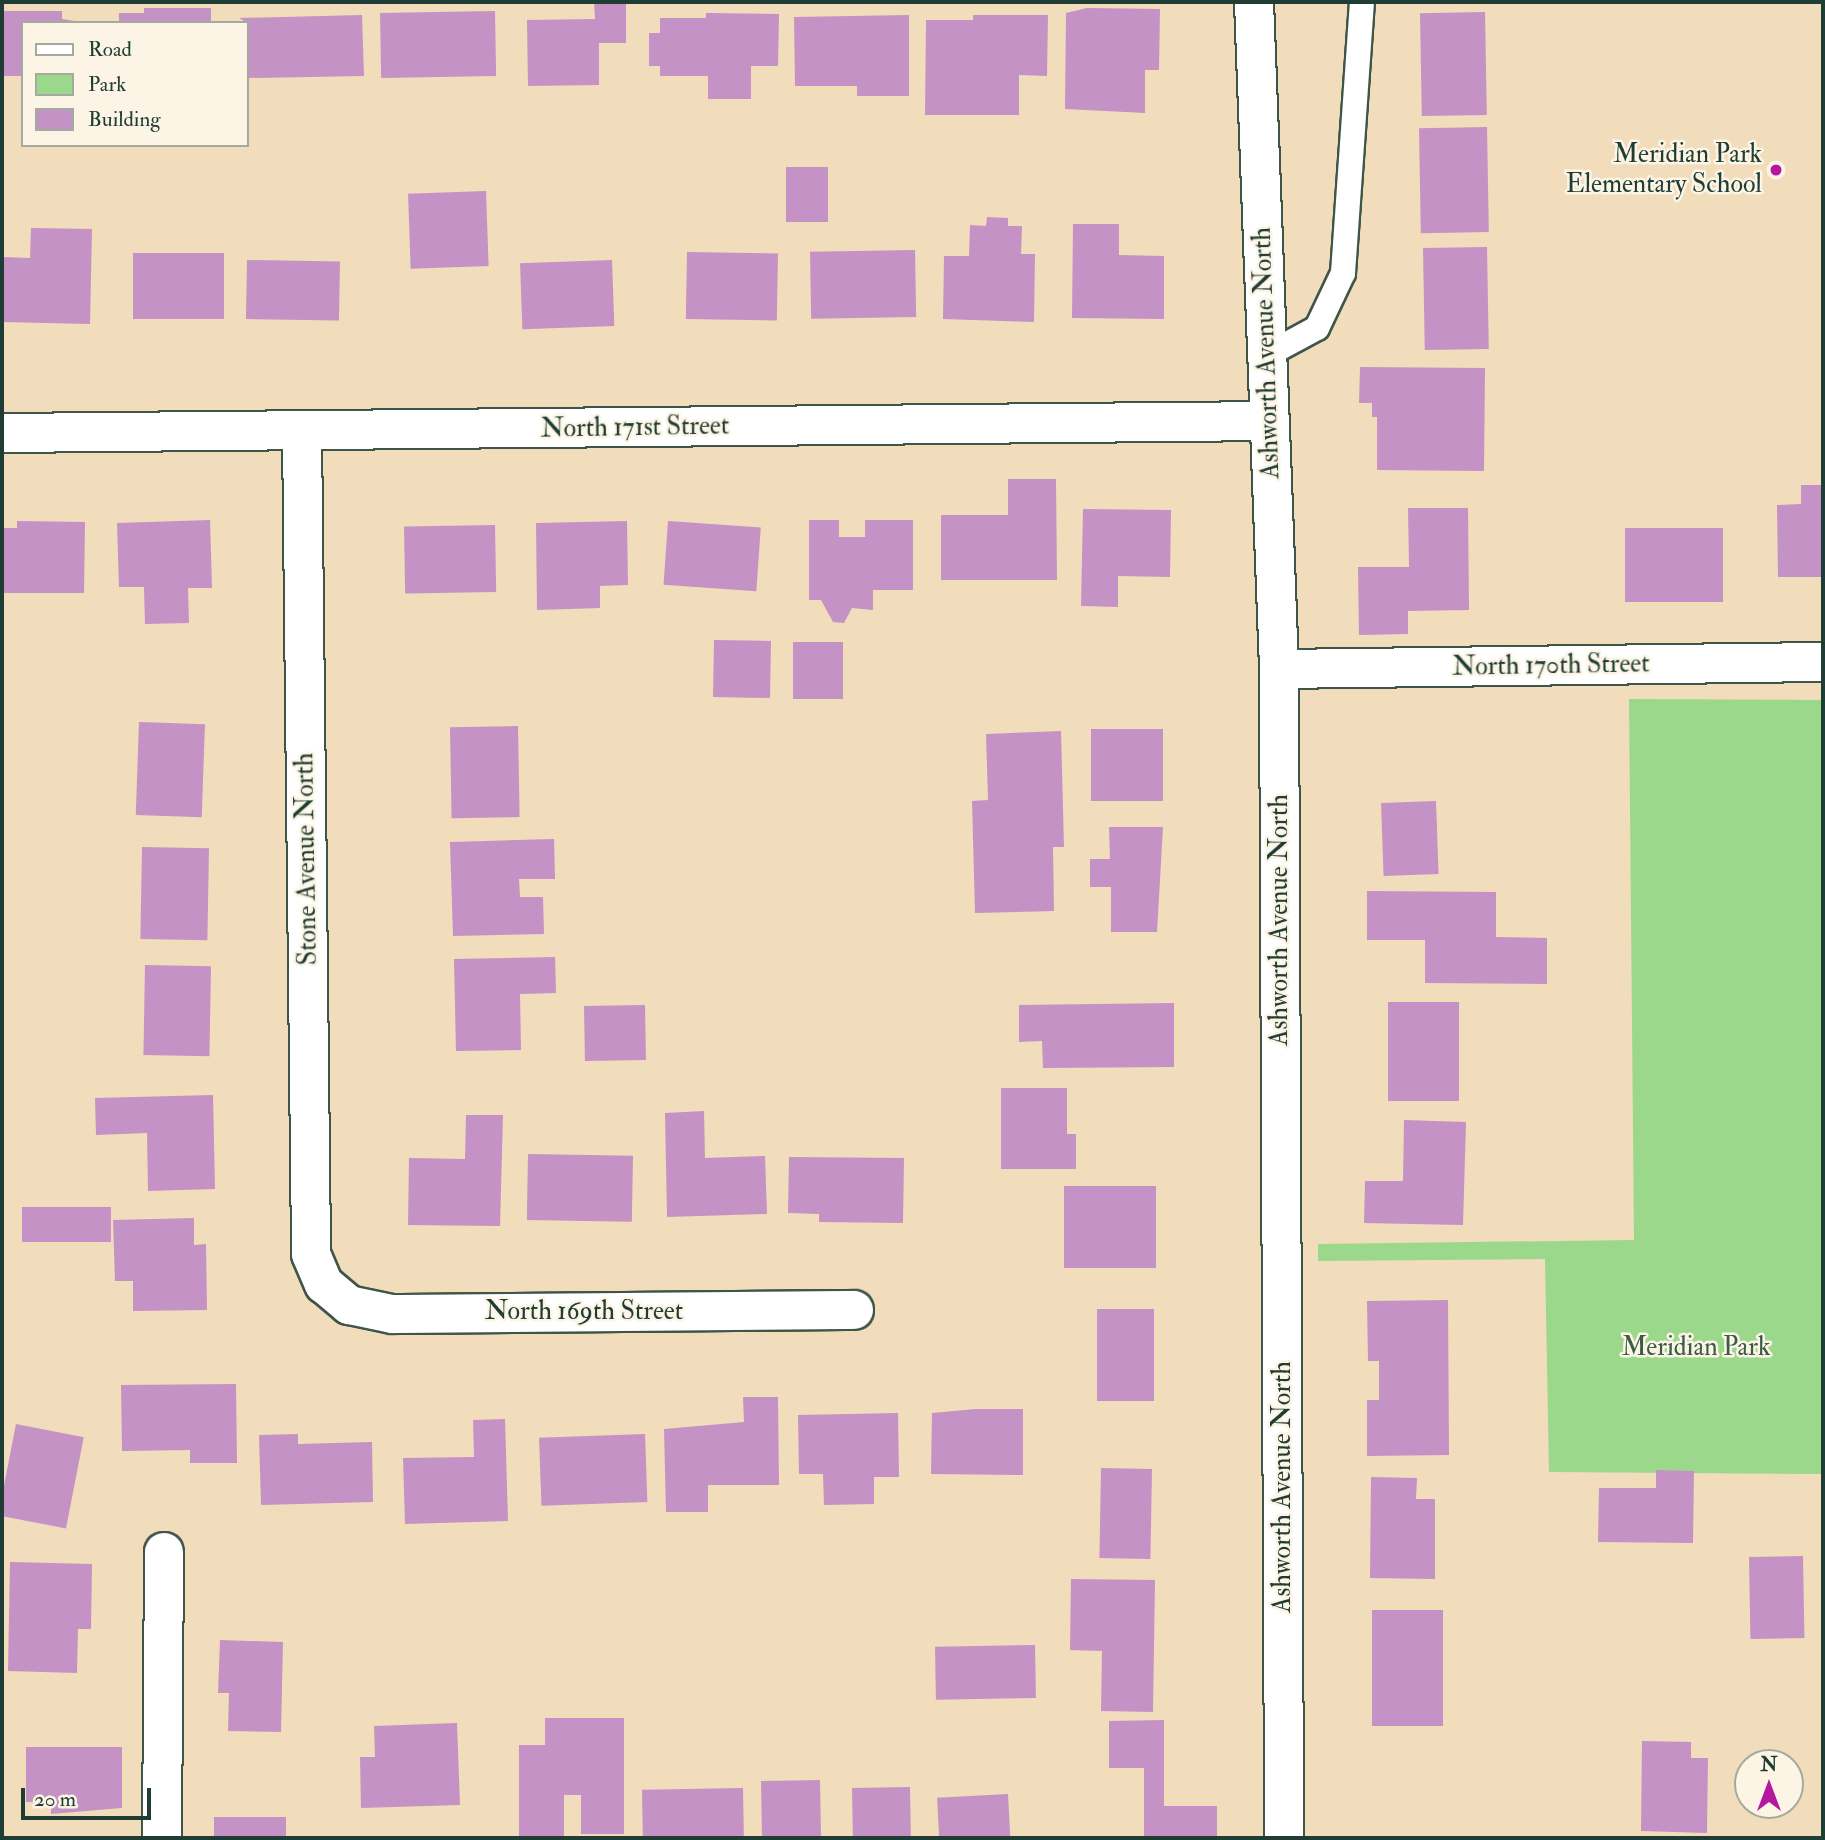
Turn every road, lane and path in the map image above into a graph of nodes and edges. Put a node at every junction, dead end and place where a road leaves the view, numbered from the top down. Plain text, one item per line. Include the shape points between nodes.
1 (1254, 2) edge
2 (1362, 2) edge
3 (1266, 355) junction
4 (1268, 421) junction
5 (302, 431) junction
6 (2, 433) edge
7 (1823, 662) edge
8 (1279, 669) junction
9 (324, 1284) joint
10 (854, 1310) dead end
11 (164, 1552) dead end
12 (162, 1838) edge
13 (1284, 1838) edge

1 - 3 street, Ashworth Avenue North
2 - 3 lane via 1343,273 1317,328
3 - 4 street, Ashworth Avenue North
4 - 5 street, North 171st Street
4 - 8 street, Ashworth Avenue North
5 - 6 street, North 171st Street
5 - 9 street, Stone Avenue North via 311,1254
7 - 8 street, North 170th Street
8 - 13 street, Ashworth Avenue North
9 - 10 street, North 169th Street via 349,1305 392,1314
11 - 12 street

